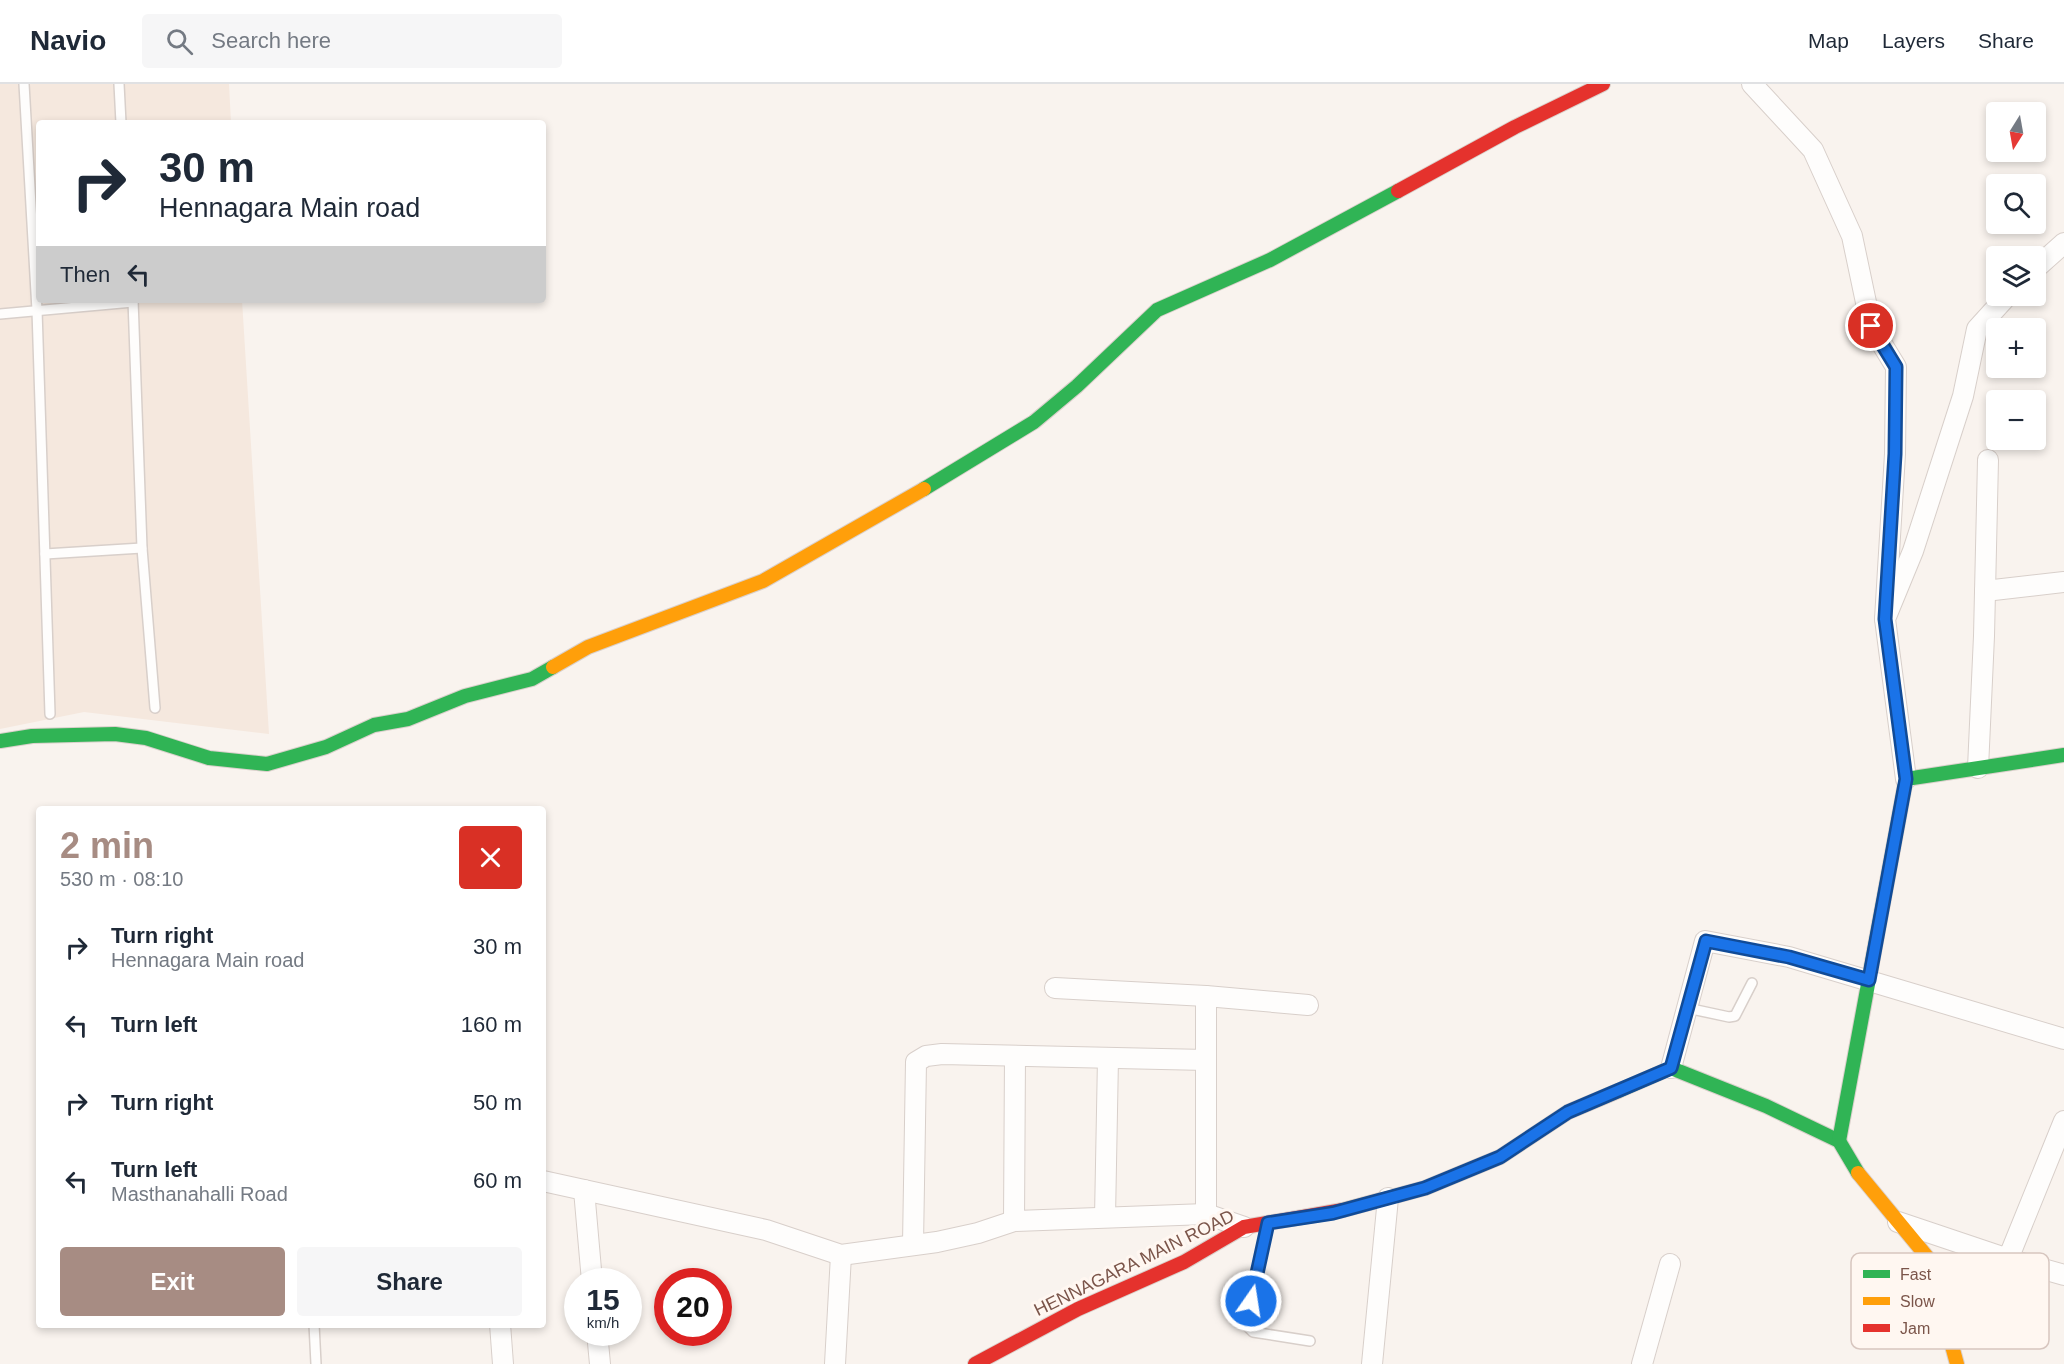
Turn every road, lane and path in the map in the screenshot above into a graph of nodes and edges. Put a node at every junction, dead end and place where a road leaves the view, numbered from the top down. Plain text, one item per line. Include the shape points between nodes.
1 (24, 84) edge
2 (119, 84) edge
3 (1603, 84) edge
4 (1752, 84) edge
5 (121, 120) edge
6 (2064, 243) edge
7 (2046, 259) edge
8 (36, 278) edge
9 (38, 303) edge
10 (112, 303) edge
11 (133, 303) edge
12 (1998, 306) edge
13 (38, 310) junction
14 (0, 314) edge
15 (1988, 460) dead end
16 (142, 548) junction
17 (45, 554) junction
18 (2064, 582) edge
19 (1985, 591) junction
20 (1885, 619) junction
21 (155, 708) dead end
22 (50, 714) dead end
23 (0, 741) edge
24 (2064, 755) edge
25 (1978, 768) junction
26 (1906, 779) junction
27 (1869, 980) junction
28 (1752, 983) dead end
29 (1055, 988) dead end
30 (1206, 996) junction
31 (1308, 1005) dead end
32 (1687, 1008) junction
33 (2064, 1039) edge
34 (1015, 1056) junction
35 (1108, 1058) junction
36 (1206, 1060) junction
37 (1671, 1068) junction
38 (2064, 1121) edge
39 (1839, 1141) junction
40 (546, 1182) edge
41 (584, 1190) junction
42 (1388, 1198) junction
43 (1206, 1214) junction
44 (1105, 1217) junction
45 (1014, 1221) junction
46 (1896, 1222) junction
47 (1268, 1223) junction
48 (1244, 1227) junction
49 (913, 1244) junction
50 (1924, 1253) edge
51 (1992, 1253) edge
52 (2010, 1253) edge
53 (841, 1255) junction
54 (1670, 1264) dead end
55 (591, 1268) edge
56 (2049, 1270) edge
57 (2064, 1275) edge
58 (314, 1328) edge
59 (500, 1328) edge
60 (1310, 1341) dead end
61 (598, 1346) edge
62 (1953, 1349) edge
63 (316, 1364) edge
64 (503, 1364) edge
65 (600, 1364) edge
66 (835, 1364) edge
67 (975, 1364) edge
68 (1372, 1364) edge
69 (1642, 1364) edge
70 (1957, 1364) edge

1 - 8 lane
2 - 5 lane
3 - 23 street via 1515,127 1270,260 1157,310 1034,422 763,581 588,647 532,679 465,696 408,719 374,725 326,747 267,764 209,758 146,738 115,734 32,736
4 - 20 street via 1813,150 1852,236 1871,326 1896,367
6 - 7 street
9 - 13 lane
10 - 13 lane
11 - 16 lane
12 - 20 street via 1977,329 1963,396 1913,551
13 - 14 lane
13 - 17 lane
15 - 19 street
16 - 17 lane
16 - 21 lane
17 - 22 lane
18 - 19 street
19 - 25 street
20 - 26 street
24 - 25 street
25 - 26 street
26 - 27 street
27 - 32 street via 1789,957 1706,941
27 - 33 street
27 - 39 street
28 - 32 lane via 1735,1016
29 - 30 street
30 - 31 street
30 - 36 street
32 - 37 street
34 - 35 street
34 - 45 street
34 - 49 street via 942,1054 916,1062
35 - 36 street
35 - 44 street
36 - 43 street
37 - 39 street via 1766,1106
37 - 42 street, HENNAGARA MAIN ROAD via 1568,1112 1500,1157 1425,1188
38 - 52 street
39 - 46 street via 1857,1172
40 - 41 street
41 - 53 street via 766,1230
41 - 55 street
42 - 47 street, HENNAGARA MAIN ROAD via 1333,1213
42 - 68 street
43 - 44 street
43 - 48 street
44 - 45 street
45 - 49 street via 978,1233
46 - 50 street
46 - 51 street
47 - 48 street, HENNAGARA MAIN ROAD
47 - 60 lane via 1247,1326 1253,1332
48 - 67 street, HENNAGARA MAIN ROAD via 1184,1262 1078,1309
49 - 53 street
53 - 66 street
54 - 69 street
56 - 57 street
58 - 63 lane
59 - 64 street
61 - 65 street
62 - 70 street

